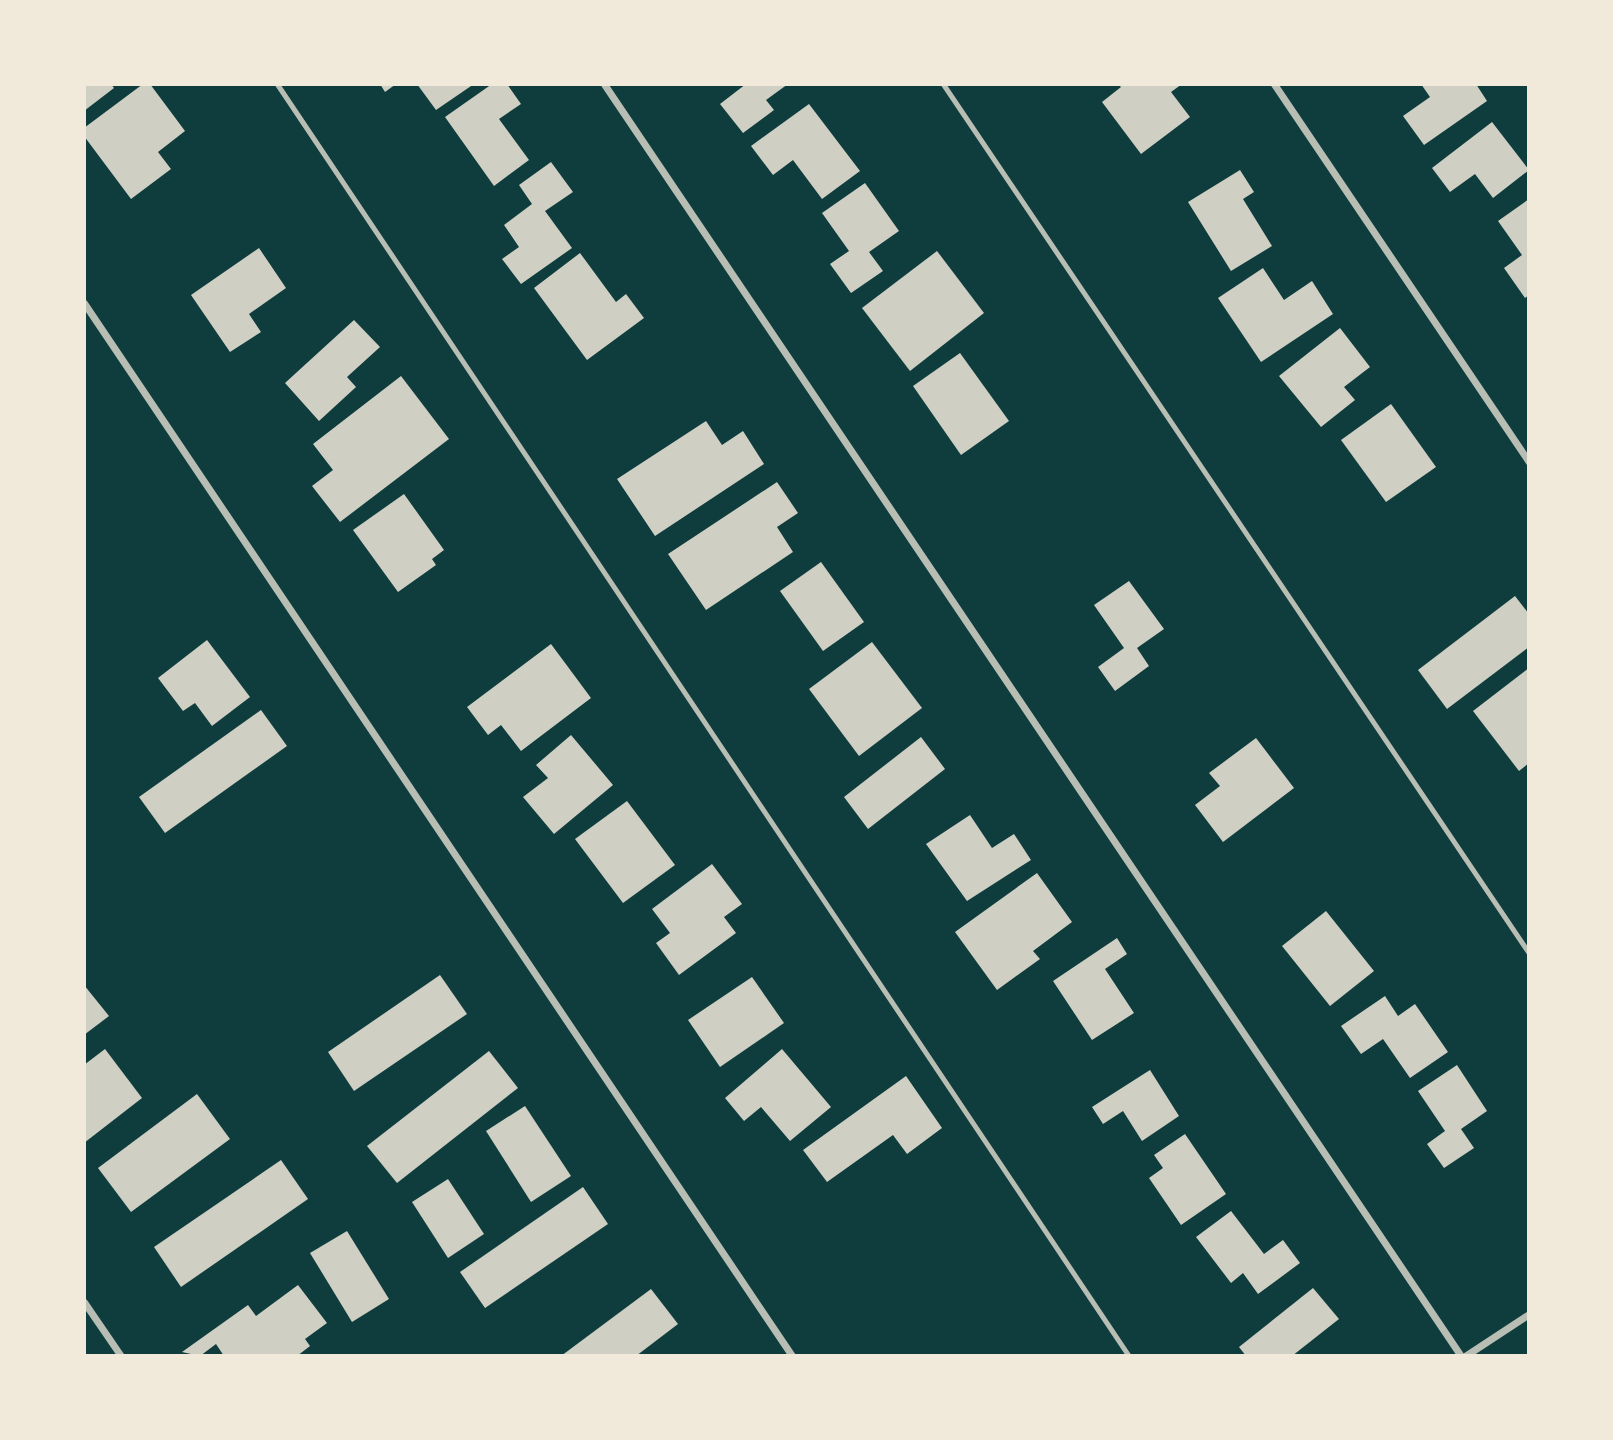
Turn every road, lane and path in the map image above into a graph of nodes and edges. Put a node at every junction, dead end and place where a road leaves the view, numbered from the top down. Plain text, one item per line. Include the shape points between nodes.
1 (277, 84) edge
2 (604, 84) edge
3 (943, 84) edge
4 (1274, 84) edge
5 (84, 303) edge
6 (1529, 462) edge
7 (1529, 953) edge
8 (84, 1302) edge
9 (1529, 1314) edge
10 (121, 1356) edge
11 (792, 1356) edge
12 (1129, 1356) edge
13 (1463, 1356) edge

1 - 12 lane
2 - 13 street
3 - 7 lane
4 - 6 street
5 - 11 street
8 - 10 street
9 - 13 street

